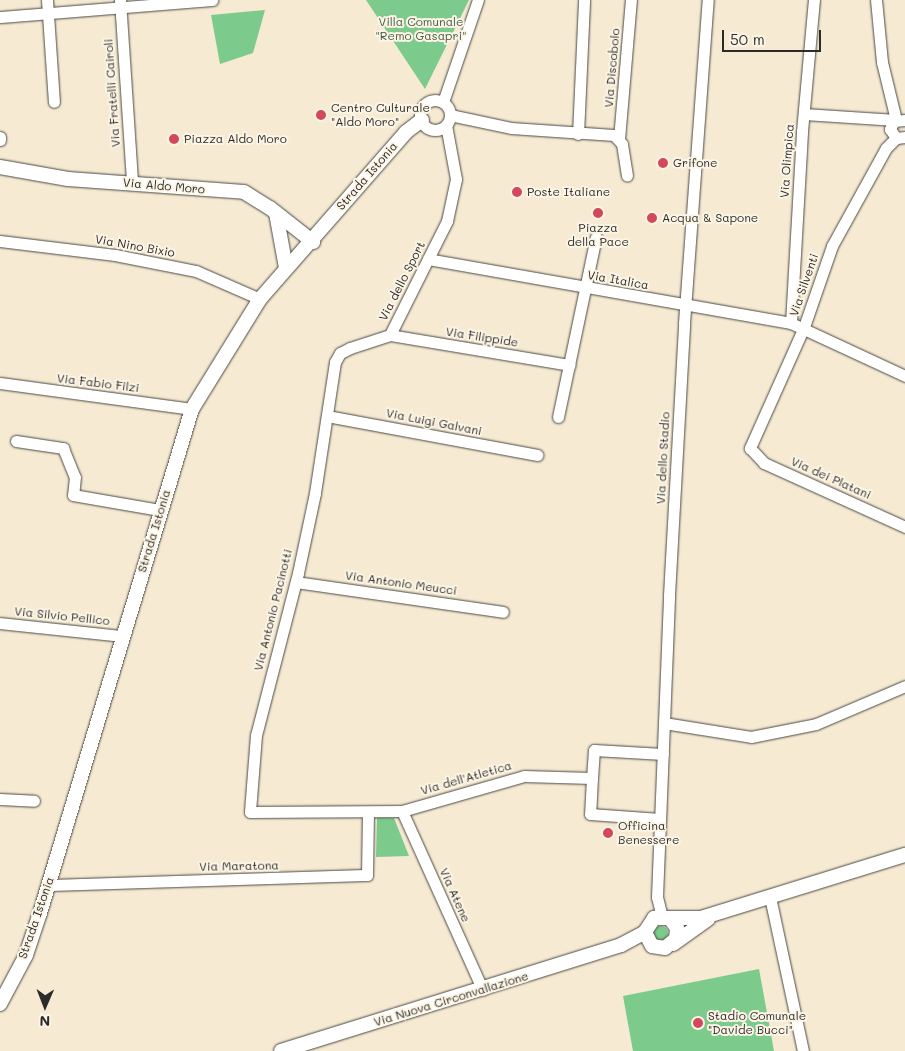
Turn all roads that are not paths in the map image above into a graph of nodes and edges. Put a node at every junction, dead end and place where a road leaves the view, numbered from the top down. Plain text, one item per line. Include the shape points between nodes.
1 (46, 0) edge
2 (212, 0) edge
3 (478, 0) edge
4 (584, 0) edge
5 (631, 0) edge
6 (708, 0) edge
7 (814, 0) edge
8 (876, 0) edge
9 (178, 1) edge
10 (120, 4) edge
11 (47, 13) junction
12 (0, 16) edge
13 (54, 102) dead end
14 (443, 102) junction
15 (804, 114) junction
16 (902, 119) edge
17 (422, 120) junction
18 (448, 120) junction
19 (578, 134) junction
20 (619, 139) junction
21 (900, 139) edge
22 (0, 167) edge
23 (627, 176) dead end
24 (132, 183) junction
25 (276, 213) junction
26 (596, 237) dead end
27 (0, 241) edge
28 (313, 242) junction
29 (428, 259) junction
30 (286, 268) junction
31 (588, 288) junction
32 (260, 299) junction
33 (686, 306) junction
34 (791, 323) junction
35 (804, 327) junction
36 (390, 336) junction
37 (570, 365) junction
38 (905, 376) edge
39 (0, 383) edge
40 (192, 409) junction
41 (327, 416) junction
42 (558, 417) dead end
43 (16, 441) dead end
44 (750, 448) joint
45 (537, 455) dead end
46 (160, 510) junction
47 (905, 527) edge
48 (296, 582) junction
49 (503, 612) dead end
50 (0, 623) edge
51 (122, 636) junction
52 (905, 686) edge
53 (664, 723) junction
54 (663, 754) junction
55 (592, 778) junction
56 (0, 799) edge
57 (34, 801) dead end
58 (402, 811) junction
59 (250, 812) joint
60 (368, 812) junction
61 (660, 819) junction
62 (905, 855) edge
63 (48, 885) junction
64 (770, 897) junction
65 (718, 913) junction
66 (661, 915) junction
67 (645, 932) junction
68 (673, 944) junction
69 (622, 945) junction
70 (652, 946) junction
71 (483, 990) junction
72 (0, 1004) edge
73 (281, 1051) edge
74 (803, 1051) edge

1 - 11 street
2 - 9 street
3 - 14 street
4 - 19 street
5 - 20 street, Via Discobolo
6 - 33 street, Via dello Stadio
7 - 15 street, Via Olimpica
8 - 16 street via 882,62
9 - 10 street
10 - 11 street
10 - 24 street, Via Fratelli Cairoli
11 - 12 street
11 - 13 street
14 - 17 street via 434,100 425,104
14 - 18 street
15 - 16 street
15 - 34 street, Via Olimpica
16 - 21 street via 890,126
17 - 18 street via 430,129
17 - 28 street, Strada Istonia via 406,132
18 - 19 street
18 - 29 street, Via dello Sport via 455,161 454,197
19 - 20 street via 614,135
20 - 23 street, Via Discobolo
21 - 35 street, Via Silventi via 886,148 832,246
22 - 24 street, Via Aldo Moro via 50,177
24 - 25 street, Via Aldo Moro via 244,192
25 - 28 street, Via Aldo Moro
25 - 30 street
26 - 31 street
27 - 32 street, Via Nino Bixio via 116,256 196,271
28 - 30 street, Strada Istonia
29 - 31 street, Via Italica
29 - 36 street, Via dello Sport
30 - 32 street, Strada Istonia
31 - 33 street, Via Italica
31 - 37 street
32 - 40 street, Strada Istonia
33 - 34 street, Via Italica
33 - 53 street, Via dello Stadio
34 - 35 street, Via Italica
35 - 38 street, Via Italica
35 - 44 street, Via Silventi
36 - 37 street, Via Filippide
36 - 41 street, Via dello Sport via 340,353
37 - 42 street
39 - 40 street, Via Fabio Filzi
40 - 46 street, Strada Istonia
41 - 45 street, Via Luigi Galvani
41 - 48 street, Via Antonio Pacinotti
43 - 46 street via 63,448 74,477 73,495
44 - 47 street, Via dei Platani via 764,463
46 - 51 street, Strada Istonia
48 - 49 street, Via Antonio Meucci
48 - 59 street, Via Antonio Pacinotti via 256,735
50 - 51 street, Via Silvio Pellico
51 - 63 street, Strada Istonia
52 - 53 street via 816,724 751,737
53 - 54 street, Via dello Stadio
54 - 55 street via 594,750
54 - 61 street, Via dello Stadio
55 - 58 street, Via dell'Atletica via 524,776
55 - 61 street via 590,814
56 - 57 street
58 - 60 street, Via dell'Atletica
58 - 71 street, Via Atene
59 - 60 street, Via dell'Atletica
60 - 63 street, Via Maratona via 367,875
61 - 66 street, Via dello Stadio
62 - 64 street, Via Nuova Circonvallazione
63 - 72 street, Strada Istonia via 26,955
64 - 65 street, Via Nuova Circonvallazione
64 - 74 street
65 - 66 street, Via Nuova Circonvallazione via 700,918
65 - 68 street, Via Nuova Circonvallazione
66 - 67 street, Via Nuova Circonvallazione
66 - 68 street via 677,928
67 - 69 street, Via Nuova Circonvallazione
67 - 70 street
68 - 70 street, Via Nuova Circonvallazione via 661,949
69 - 70 street, Via Nuova Circonvallazione
69 - 71 street, Via Nuova Circonvallazione
71 - 73 street, Via Nuova Circonvallazione

